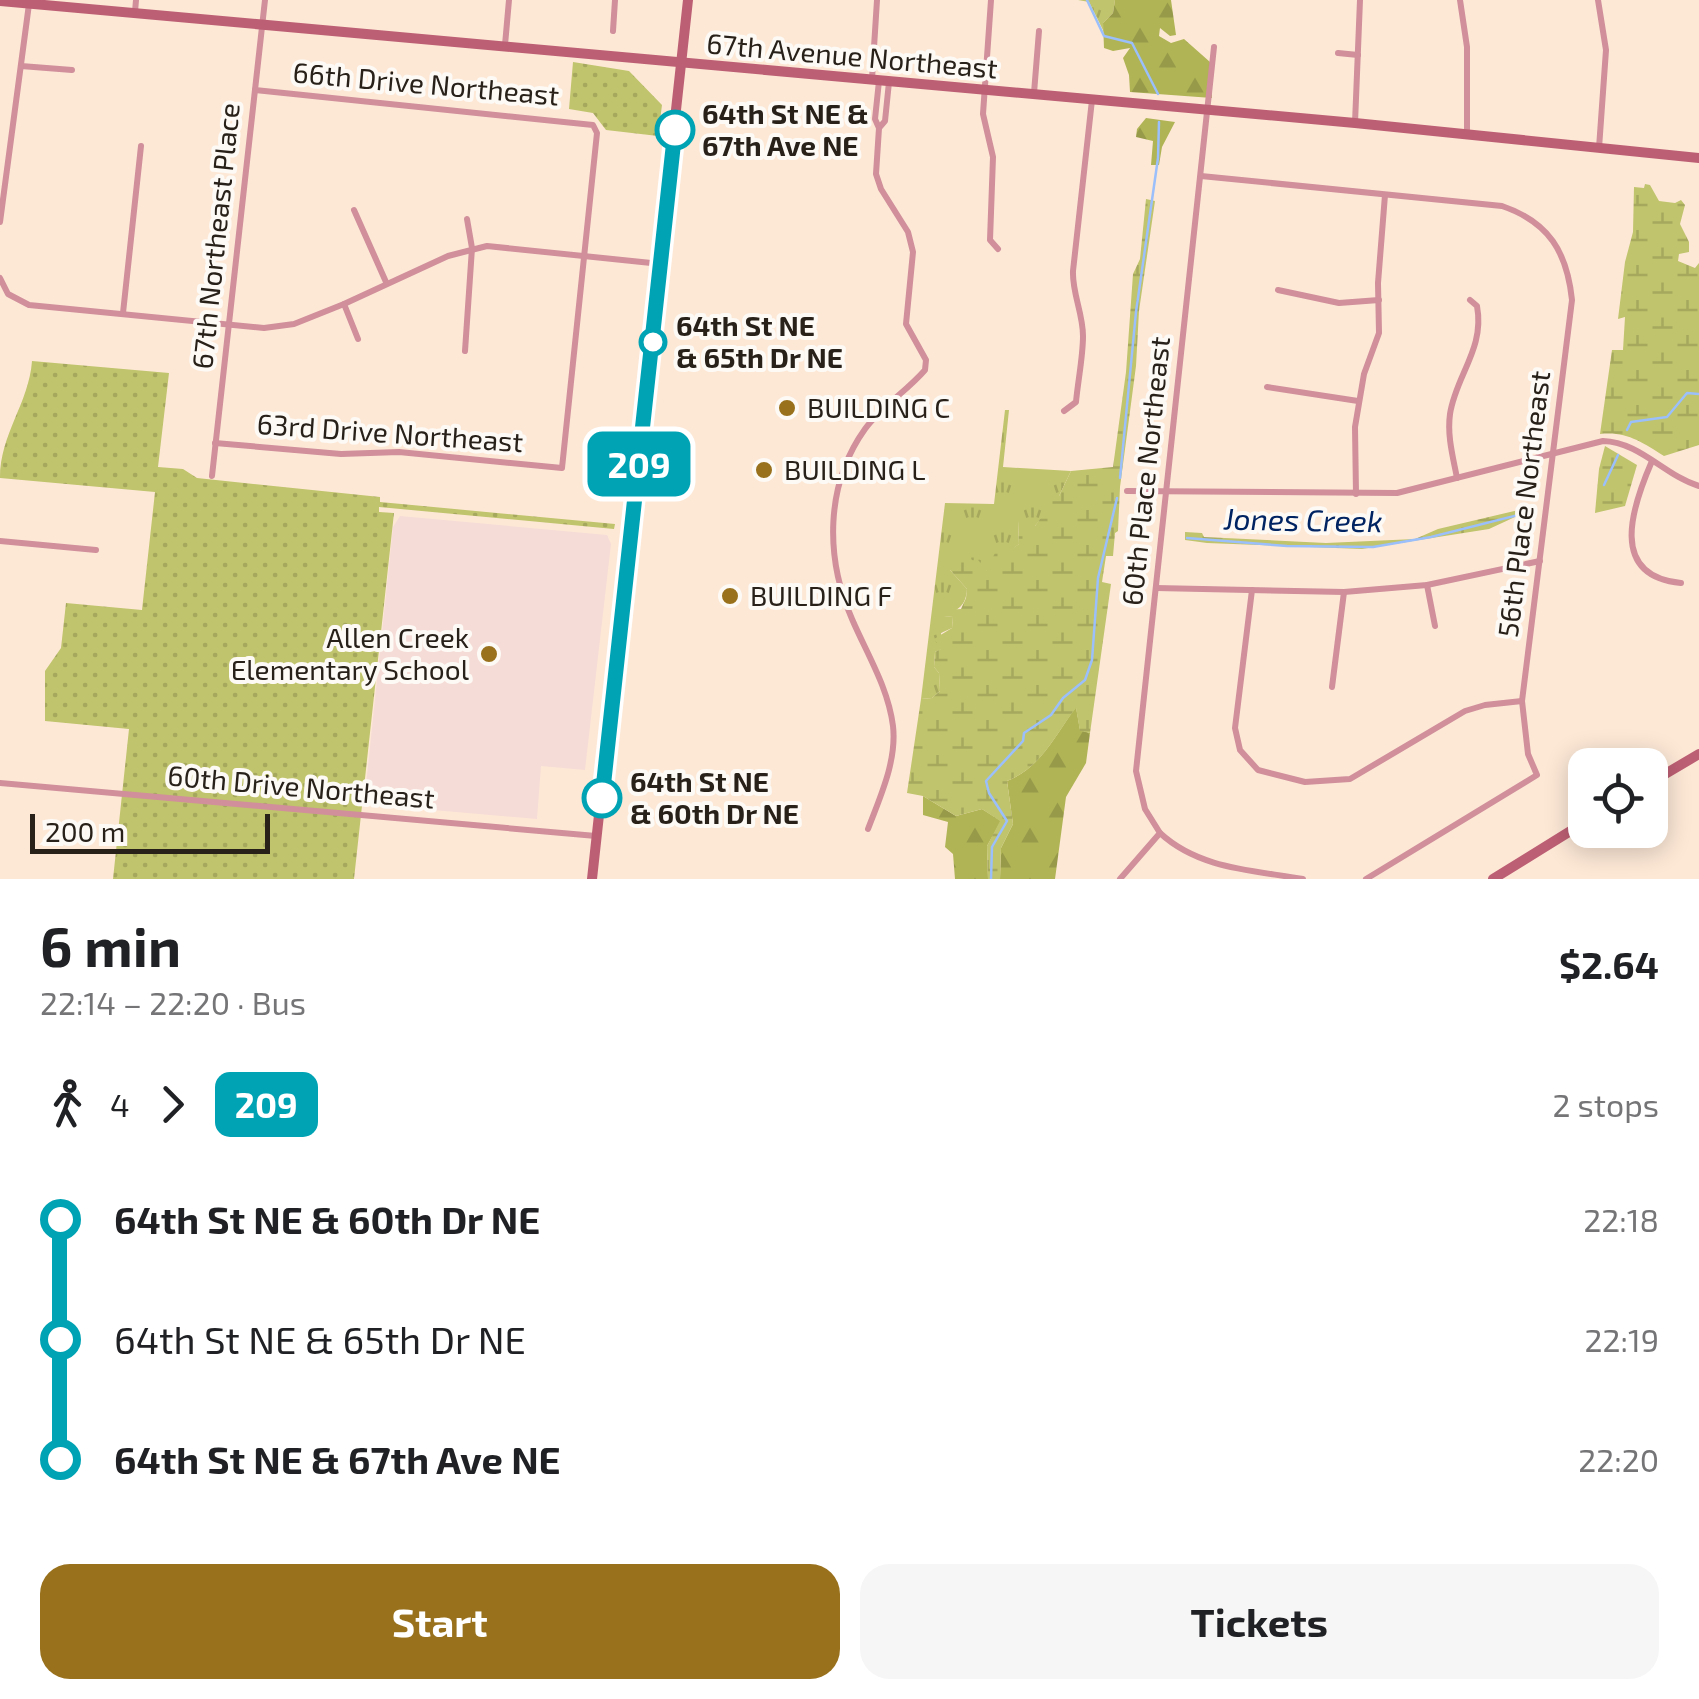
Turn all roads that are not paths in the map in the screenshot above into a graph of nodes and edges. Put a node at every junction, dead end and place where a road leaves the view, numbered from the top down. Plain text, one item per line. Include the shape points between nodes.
1 (265, 0) edge
2 (509, 0) edge
3 (616, 0) edge
4 (688, 0) edge
5 (877, 0) edge
6 (991, 0) edge
7 (1360, 0) edge
8 (1460, 0) edge
9 (1598, 0) edge
10 (0, 2) edge
11 (30, 4) junction
12 (135, 6) edge
13 (262, 24) junction
14 (614, 31) dead end
15 (1038, 31) dead end
16 (504, 46) junction
17 (1214, 47) dead end
18 (1338, 53) dead end
19 (1358, 55) junction
20 (682, 64) junction
21 (20, 66) junction
22 (72, 70) dead end
23 (880, 81) junction
24 (984, 89) junction
25 (255, 90) junction
26 (1034, 94) junction
27 (1092, 100) junction
28 (1208, 110) junction
29 (1355, 123) junction
30 (1467, 134) junction
31 (142, 146) dead end
32 (1599, 148) junction
33 (1699, 158) edge
34 (1201, 176) junction
35 (1386, 194) junction
36 (354, 210) dead end
37 (467, 219) dead end
38 (0, 222) edge
39 (472, 248) junction
40 (998, 249) dead end
41 (586, 256) junction
42 (662, 264) junction
43 (0, 278) edge
44 (386, 282) junction
45 (1278, 290) dead end
46 (1378, 300) junction
47 (1470, 300) dead end
48 (344, 304) junction
49 (123, 313) junction
50 (229, 325) junction
51 (358, 339) dead end
52 (465, 351) dead end
53 (1268, 387) dead end
54 (1358, 401) junction
55 (1064, 412) dead end
56 (215, 443) junction
57 (1554, 455) junction
58 (1652, 461) junction
59 (212, 476) dead end
60 (1458, 478) junction
61 (1699, 486) edge
62 (1127, 491) dead end
63 (1166, 492) junction
64 (1356, 494) junction
65 (0, 541) edge
66 (96, 550) dead end
67 (1540, 561) junction
68 (1681, 582) dead end
69 (1427, 585) junction
70 (1156, 588) junction
71 (1252, 590) junction
72 (1344, 592) junction
73 (1435, 626) dead end
74 (1332, 688) dead end
75 (1522, 701) junction
76 (1699, 754) edge
77 (1668, 773) edge
78 (0, 783) edge
79 (868, 829) dead end
80 (1160, 833) junction
81 (1568, 833) edge
82 (598, 836) junction
83 (592, 879) edge
84 (1120, 879) edge
85 (1302, 879) edge
86 (1366, 879) edge
87 (1494, 879) edge

1 - 13 street, 67th Northeast Place
2 - 16 street
3 - 14 street
4 - 20 main road
5 - 23 street
6 - 24 street
7 - 19 street
8 - 30 street
9 - 32 street via 1606,50
10 - 11 main road, 67th Avenue Northeast
11 - 12 main road, 67th Avenue Northeast
11 - 21 street
12 - 13 main road, 67th Avenue Northeast
13 - 16 main road, 67th Avenue Northeast
13 - 25 street, 67th Northeast Place
15 - 26 street
16 - 20 main road, 67th Avenue Northeast
17 - 28 street, 60th Place Northeast
18 - 19 street
19 - 29 street
20 - 23 main road, 67th Avenue Northeast
20 - 42 main road
21 - 22 street
21 - 38 street
23 - 24 main road, 67th Avenue Northeast
23 - 79 street via 885,121 876,174 908,232 906,324 926,360 925,370 865,430 844,472 834,517 842,595 892,723 892,757
24 - 26 main road, 67th Avenue Northeast
24 - 40 street via 993,157 990,240
25 - 41 street, 66th Drive Northeast via 592,125 597,133
25 - 50 street, 67th Northeast Place
26 - 27 main road, 67th Avenue Northeast
27 - 28 main road, 67th Avenue Northeast
27 - 55 street via 1072,284 1082,347 1076,402
28 - 29 main road, 67th Avenue Northeast
28 - 34 street, 60th Place Northeast
29 - 30 main road, 67th Avenue Northeast
30 - 32 main road, 67th Avenue Northeast
31 - 49 street
32 - 33 main road, 67th Avenue Northeast
34 - 35 street
34 - 63 street, 60th Place Northeast
35 - 46 street
35 - 57 street, 56th Place Northeast via 1502,206 1528,216 1554,239 1572,300
36 - 44 street
37 - 39 street
39 - 41 street
39 - 44 street
39 - 52 street
41 - 42 street
41 - 56 street, 63rd Drive Northeast via 562,468
42 - 82 main road
43 - 49 street via 8,294 29,305
44 - 48 street
45 - 46 street via 1339,303
46 - 54 street via 1378,333
47 - 60 street via 1479,314 1474,350 1450,412
48 - 50 street via 280,327
48 - 51 street
49 - 50 street
50 - 56 street, 67th Northeast Place
53 - 54 street
54 - 64 street
56 - 59 street, 67th Northeast Place
57 - 58 street via 1612,442
57 - 60 street
57 - 67 street, 56th Place Northeast
58 - 61 street
58 - 68 street via 1638,493 1633,550 1656,579
60 - 64 street via 1397,493
62 - 63 street
63 - 64 street
63 - 70 street, 60th Place Northeast
65 - 66 street
67 - 69 street
67 - 75 street, 56th Place Northeast
69 - 72 street
69 - 73 street
70 - 71 street
70 - 80 street, 60th Place Northeast via 1136,771 1145,809
71 - 72 street
71 - 75 street via 1236,742 1246,760 1272,776 1335,783 1465,712
72 - 74 street
75 - 86 street, 56th Place Northeast via 1537,775
76 - 77 main road
78 - 82 street, 60th Drive Northeast
80 - 84 street
80 - 85 street via 1177,849 1214,864
81 - 87 main road
82 - 83 main road

